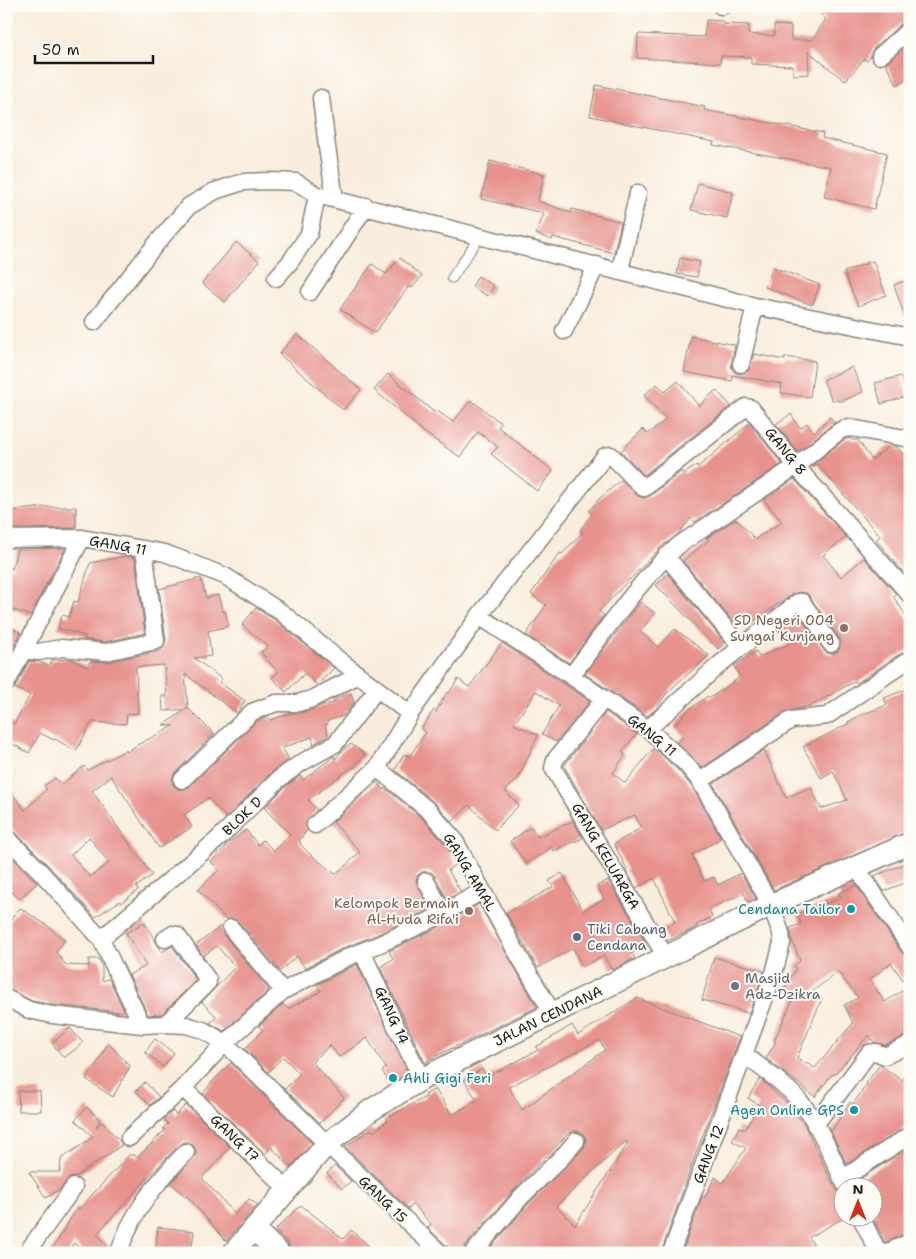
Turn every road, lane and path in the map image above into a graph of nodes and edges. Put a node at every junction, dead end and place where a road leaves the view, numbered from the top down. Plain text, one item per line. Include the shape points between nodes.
1 (910, 29) edge
2 (880, 56) dead end
3 (321, 98) dead end
4 (638, 193) dead end
5 (317, 195) junction
6 (335, 200) junction
7 (366, 206) junction
8 (480, 236) junction
9 (597, 266) junction
10 (620, 270) junction
11 (276, 278) dead end
12 (452, 278) dead end
13 (310, 292) dead end
14 (755, 306) junction
15 (94, 322) dead end
16 (564, 332) dead end
17 (910, 337) edge
18 (741, 364) dead end
19 (910, 440) edge
20 (796, 466) junction
21 (82, 538) junction
22 (6, 539) edge
23 (144, 549) junction
24 (666, 556) junction
25 (910, 595) edge
26 (479, 616) junction
27 (831, 644) dead end
28 (741, 647) junction
29 (25, 650) junction
30 (910, 659) edge
31 (9, 674) edge
32 (359, 676) junction
33 (572, 676) junction
34 (377, 689) junction
35 (604, 699) junction
36 (410, 714) junction
37 (648, 729) junction
38 (377, 768) junction
39 (182, 780) dead end
40 (700, 781) junction
41 (315, 825) dead end
42 (6, 837) edge
43 (910, 843) edge
44 (856, 867) junction
45 (426, 881) dead end
46 (482, 891) junction
47 (771, 905) junction
48 (443, 913) junction
49 (231, 928) dead end
50 (165, 939) dead end
51 (101, 940) junction
52 (910, 947) edge
53 (362, 951) junction
54 (666, 957) junction
55 (283, 991) junction
56 (6, 998) edge
57 (553, 1014) junction
58 (166, 1024) junction
59 (142, 1025) junction
60 (225, 1043) junction
61 (910, 1044) edge
62 (745, 1055) junction
63 (422, 1079) junction
64 (183, 1088) junction
65 (815, 1125) junction
66 (910, 1135) edge
67 (129, 1138) dead end
68 (576, 1141) dead end
69 (326, 1144) junction
70 (186, 1152) dead end
71 (840, 1176) edge
72 (854, 1176) edge
73 (74, 1187) dead end
74 (287, 1189) junction
75 (865, 1226) edge
76 (254, 1229) junction
77 (910, 1242) edge
78 (239, 1250) edge
79 (29, 1253) edge
80 (119, 1253) edge
81 (279, 1253) edge
82 (440, 1253) edge
83 (473, 1253) edge
84 (671, 1253) edge
85 (879, 1253) edge
86 (886, 1253) edge

1 - 2 street
3 - 6 street
4 - 10 street
5 - 6 street
5 - 11 street via 309,234
5 - 15 street via 296,182 269,181 243,182 206,196 189,206
6 - 7 street
7 - 8 street
7 - 13 street
8 - 9 street
8 - 12 lane
9 - 10 street
9 - 16 street
10 - 14 street
14 - 17 street
14 - 18 street
19 - 20 street via 843,429
20 - 24 street
20 - 25 street, GANG 8
20 - 26 street, GANG 8 via 751,408 746,406 646,487 641,486 611,455 605,456
21 - 22 street, GANG 11
21 - 23 street, GANG 11
21 - 29 street
23 - 29 street via 156,641 106,652 62,648 38,652
23 - 32 street, GANG 11 via 165,553 225,576 281,612
24 - 28 street
24 - 33 street
26 - 33 street, GANG 11
26 - 36 street
27 - 28 street via 800,601
28 - 37 street
29 - 31 street
30 - 40 street via 827,716 791,720
32 - 34 street, GANG 11
32 - 39 street via 298,703 276,703 252,712
33 - 35 street, GANG 11
34 - 36 street, GANG 11
34 - 51 street, BLOK D via 335,744 279,779 218,838
35 - 37 street, GANG 11
35 - 54 street, GANG KELUARGA via 558,756 553,768
36 - 38 street
37 - 40 street, GANG 11
38 - 41 street
38 - 46 street, GANG AMAL via 430,811 454,839
40 - 47 street, GANG 11
42 - 51 street
43 - 44 street, JALAN CENDANA
44 - 47 street, JALAN CENDANA
44 - 52 street
45 - 48 street
46 - 48 street
46 - 57 street, GANG AMAL
47 - 54 street, JALAN CENDANA
47 - 62 street, GANG 12 via 782,943
48 - 53 street
49 - 55 street
50 - 58 street via 178,935 208,980
51 - 59 street
53 - 55 street
53 - 63 street, GANG 14
54 - 57 street, JALAN CENDANA
55 - 60 street
56 - 59 street, GANG 15 via 30,1010 52,1015
57 - 63 street, JALAN CENDANA
58 - 59 street, GANG 15
58 - 60 street, GANG 15 via 203,1030
60 - 64 street
60 - 69 street, GANG 15
61 - 65 street via 888,1056 874,1051 869,1053
62 - 65 street via 790,1091
62 - 84 street, GANG 12
63 - 69 street, JALAN CENDANA via 371,1110
64 - 67 street
64 - 74 street, GANG 17
65 - 71 street
66 - 72 street
68 - 83 street via 522,1196
69 - 74 street, JALAN CENDANA
69 - 82 street, GANG 15
70 - 80 street via 138,1210
73 - 79 street
74 - 76 street, JALAN CENDANA
75 - 85 street
76 - 78 street, JALAN CENDANA
76 - 81 street
77 - 86 street

